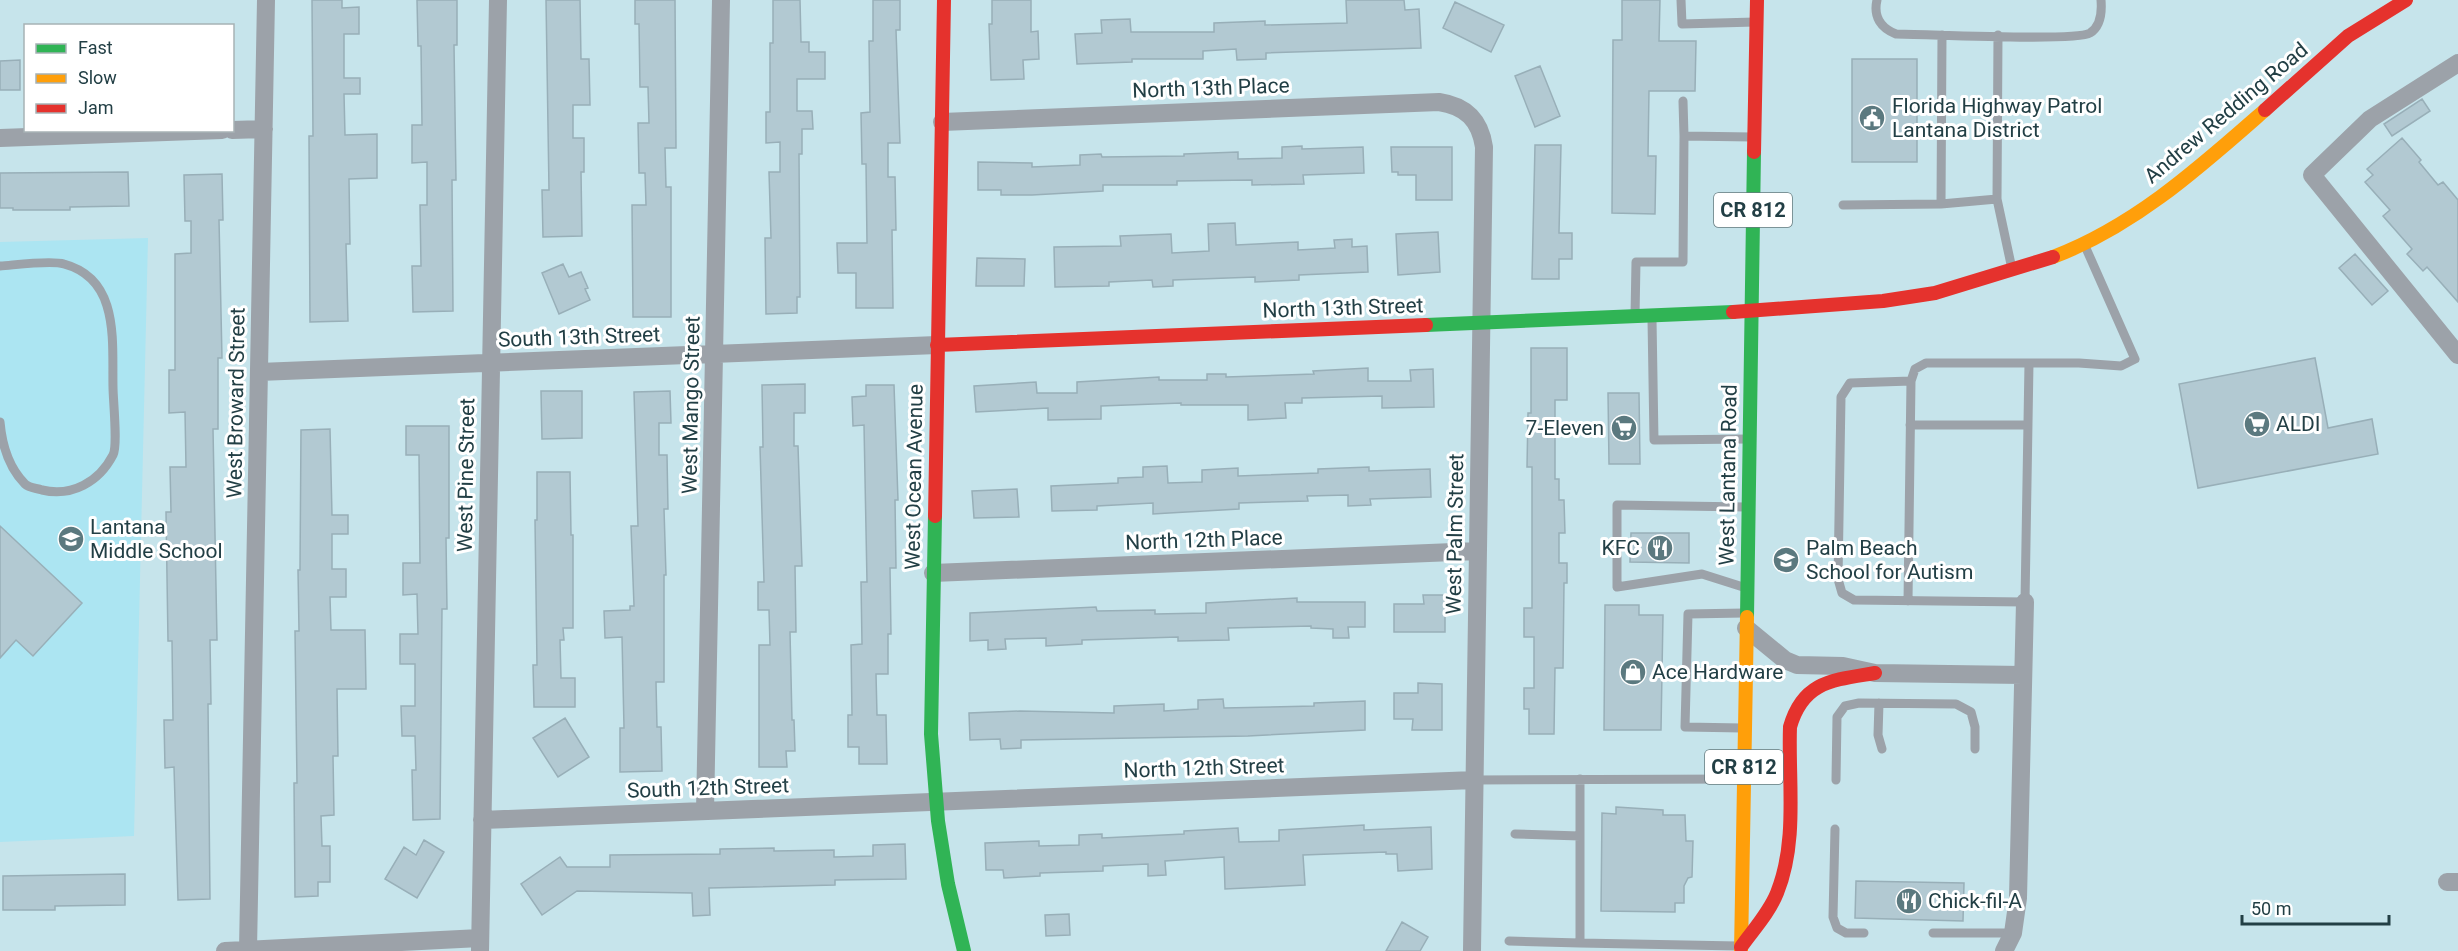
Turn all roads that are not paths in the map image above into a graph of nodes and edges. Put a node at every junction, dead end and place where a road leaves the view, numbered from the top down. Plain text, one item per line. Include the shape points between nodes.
1 (266, 0) edge
2 (498, 0) edge
3 (721, 0) edge
4 (944, 0) edge
5 (1681, 0) edge
6 (1756, 0) edge
7 (1877, 0) edge
8 (2101, 0) edge
9 (2406, 0) edge
10 (1756, 22) junction
11 (1942, 34) junction
12 (1998, 35) junction
13 (2458, 63) edge
14 (1683, 101) dead end
15 (1475, 120) joint
16 (942, 122) junction
17 (264, 129) junction
18 (234, 130) edge
19 (166, 132) edge
20 (1684, 136) junction
21 (1754, 137) junction
22 (0, 138) edge
23 (1997, 200) junction
24 (1941, 204) junction
25 (1843, 205) dead end
26 (2084, 245) junction
27 (0, 266) edge
28 (2012, 271) junction
29 (1751, 310) junction
30 (1652, 316) junction
31 (1635, 317) junction
32 (1481, 323) junction
33 (938, 345) junction
34 (714, 354) junction
35 (2458, 355) edge
36 (491, 363) junction
37 (2029, 363) junction
38 (259, 372) junction
39 (1911, 381) junction
40 (0, 422) edge
41 (1910, 425) junction
42 (2028, 425) junction
43 (1749, 439) junction
44 (1748, 507) junction
45 (1478, 551) junction
46 (933, 573) junction
47 (1747, 588) junction
48 (1908, 601) junction
49 (2025, 602) junction
50 (1746, 620) junction
51 (1875, 673) junction
52 (2023, 675) junction
53 (1879, 703) junction
54 (1745, 728) junction
55 (1882, 749) dead end
56 (1975, 749) dead end
57 (1580, 779) junction
58 (1744, 779) junction
59 (1474, 780) junction
60 (1836, 780) dead end
61 (935, 801) junction
62 (705, 811) junction
63 (482, 820) junction
64 (1835, 830) dead end
65 (1515, 834) dead end
66 (1580, 836) junction
67 (1864, 933) dead end
68 (1933, 933) dead end
69 (2013, 933) junction
70 (1509, 941) dead end
71 (1580, 943) junction
72 (480, 945) edge
73 (1631, 948) edge
74 (1674, 948) edge
75 (1741, 949) edge
76 (248, 950) edge
77 (225, 951) edge
78 (964, 951) edge
79 (1472, 951) edge
80 (2004, 951) edge

1 - 17 street, West Broward Street
2 - 36 street, West Pine Street
3 - 34 street, West Mango Street
4 - 16 street, West Ocean Avenue
5 - 10 lane via 1682,24
6 - 10 street, West Lantana Road / CR 812
7 - 11 lane via 1878,20 1885,29 1896,34
8 - 12 lane via 2101,17 2089,33
9 - 26 street, Andrew Redding Road via 2348,36 2184,181
10 - 21 street, West Lantana Road / CR 812
11 - 12 lane
11 - 24 lane
12 - 23 lane
13 - 35 street via 2370,119 2312,175
14 - 20 lane
15 - 16 street, North 13th Place via 1466,110 1439,102
15 - 32 street, West Palm Street via 1484,147
16 - 33 street, West Ocean Avenue
17 - 18 street
17 - 38 street, West Broward Street
19 - 22 street
20 - 21 lane
20 - 31 lane via 1683,262 1636,262
21 - 29 street, West Lantana Road / CR 812
23 - 24 lane
23 - 28 lane
24 - 25 lane
26 - 28 street, Andrew Redding Road
26 - 37 lane via 2135,359 2121,366
27 - 40 lane via 62,263 88,275 106,299 111,322 115,452 100,475 79,489 50,492 27,486 13,468 2,442
28 - 29 street, Andrew Redding Road via 1935,293 1883,301
29 - 30 street, North 13th Street
29 - 43 street, West Lantana Road / CR 812
30 - 31 street, North 13th Street
30 - 43 lane via 1654,440
31 - 32 street, North 13th Street
32 - 33 street, North 13th Street
32 - 45 street, West Palm Street
33 - 34 street, South 13th Street
33 - 46 street, West Ocean Avenue
34 - 36 street, South 13th Street
34 - 62 street, West Mango Street
36 - 38 street, South 13th Street
36 - 63 street, West Pine Street
37 - 39 lane via 1926,363 1915,369
37 - 42 lane
38 - 76 street, West Broward Street
39 - 41 lane
39 - 48 lane via 1850,382 1842,397 1838,579 1842,593 1854,600
41 - 42 lane
41 - 48 lane
42 - 49 lane
43 - 44 street, West Lantana Road / CR 812
44 - 47 street, West Lantana Road / CR 812
44 - 47 lane via 1617,505 1617,587 1702,574
45 - 46 street, North 12th Place
45 - 59 street, West Palm Street
46 - 61 street, West Ocean Avenue via 931,734
47 - 50 street, West Lantana Road / CR 812
48 - 49 lane
49 - 52 street
50 - 51 street via 1790,663 1843,666
50 - 54 street, West Lantana Road / CR 812
50 - 54 lane via 1688,614 1685,727
51 - 52 street
51 - 75 street via 1822,684 1801,697 1794,709 1785,868 1776,896
52 - 69 street via 2018,898
53 - 55 lane via 1878,735
53 - 56 lane via 1956,704 1971,712
53 - 60 lane via 1845,706 1837,717
54 - 58 street, West Lantana Road / CR 812
57 - 58 lane
57 - 59 lane
57 - 66 lane
58 - 75 street, West Lantana Road / CR 812
59 - 61 street, North 12th Street
59 - 79 street, West Palm Street
61 - 62 street, South 12th Street
61 - 78 street, West Ocean Avenue
62 - 63 street, South 12th Street
63 - 72 street, West Pine Street
64 - 67 lane via 1833,917 1837,928 1846,933
65 - 66 lane
66 - 71 lane
68 - 69 lane
69 - 80 street
70 - 71 lane
71 - 73 lane
72 - 76 street
73 - 74 lane
74 - 75 lane
76 - 77 street

